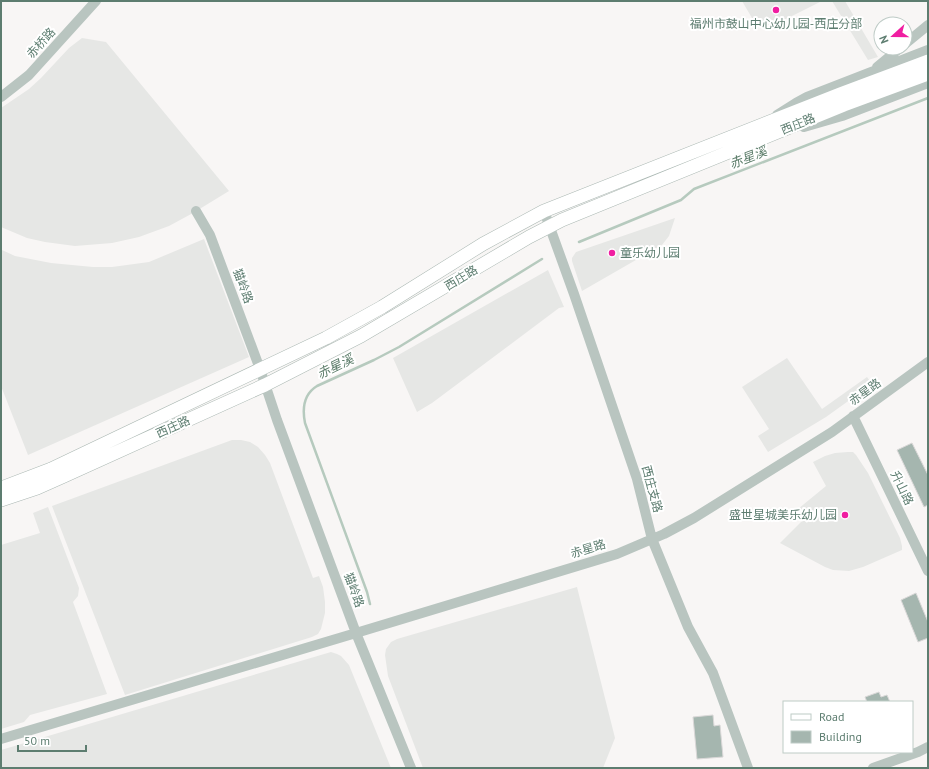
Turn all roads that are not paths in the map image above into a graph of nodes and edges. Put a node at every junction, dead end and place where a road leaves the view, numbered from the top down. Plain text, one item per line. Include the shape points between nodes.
1 (96, 1) edge
2 (928, 25) edge
3 (913, 37) edge
4 (928, 50) edge
5 (890, 56) edge
6 (928, 61) edge
7 (871, 72) junction
8 (928, 74) edge
9 (928, 83) edge
10 (1, 97) edge
11 (842, 100) junction
12 (761, 132) junction
13 (196, 212) dead end
14 (544, 212) junction
15 (550, 226) junction
16 (928, 362) edge
17 (260, 369) junction
18 (265, 385) junction
19 (854, 416) junction
20 (1, 488) edge
21 (1, 500) edge
22 (652, 539) junction
23 (928, 571) edge
24 (356, 632) junction
25 (1, 739) edge
26 (928, 747) edge
27 (411, 768) edge
28 (748, 768) edge
29 (873, 768) edge

1 - 10 street, 赤桥路 via 29,75
2 - 3 street
4 - 7 street
5 - 7 street
6 - 11 main road
7 - 12 street via 796,103
8 - 11 main road, 西庄路
9 - 12 street via 842,116
11 - 12 main road, 西庄路
12 - 14 main road, 西庄路
12 - 15 main road, 西庄路
13 - 17 street, 猫岭路 via 210,235
14 - 15 street, 西庄支路
14 - 17 main road, 西庄路 via 483,244 346,328
15 - 18 main road, 西庄路 via 383,325
15 - 22 street, 西庄支路 via 637,479
16 - 19 street, 赤星路
17 - 18 street, 猫岭路
17 - 20 main road, 西庄路 via 51,469
18 - 21 main road, 西庄路 via 37,488
18 - 24 street, 猫岭路
19 - 22 street, 赤星路 via 768,473 700,514
19 - 23 street, 升山路
22 - 24 street, 赤星路 via 617,554
22 - 28 street, 西庄支路 via 688,627 713,673
24 - 25 street
24 - 27 street
26 - 29 street

